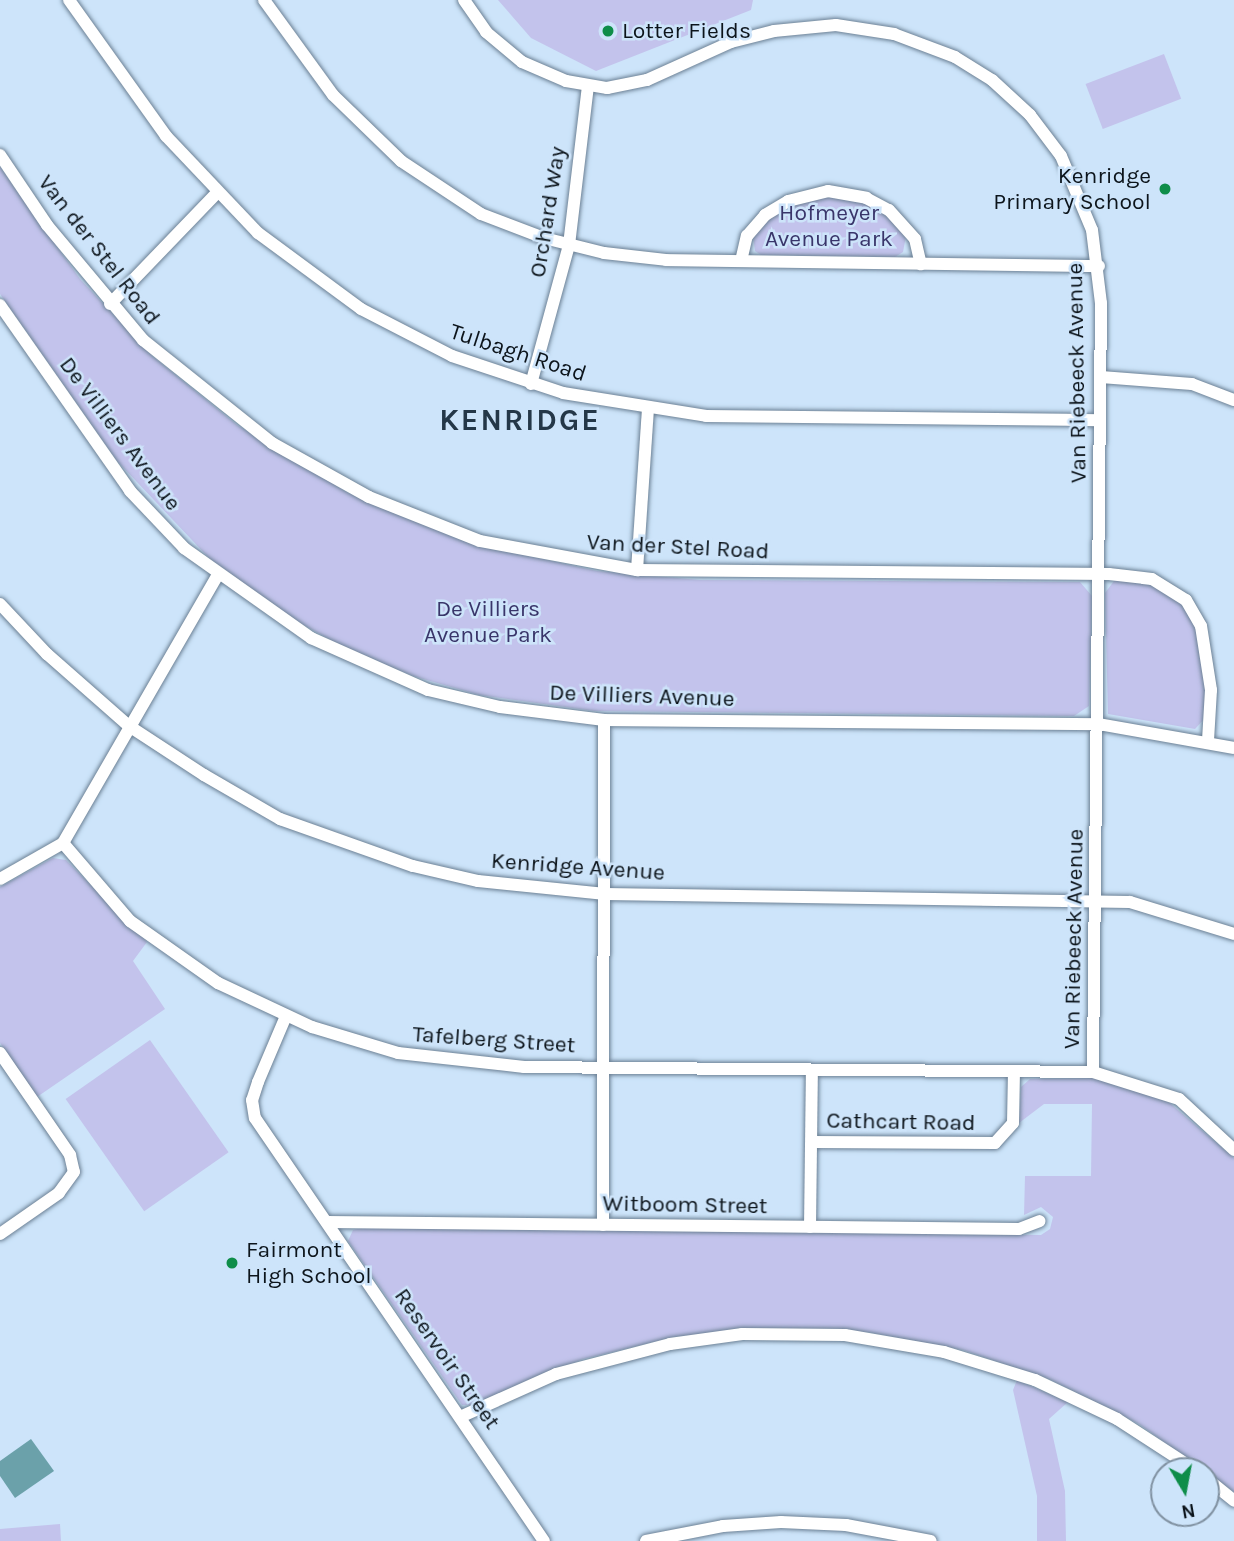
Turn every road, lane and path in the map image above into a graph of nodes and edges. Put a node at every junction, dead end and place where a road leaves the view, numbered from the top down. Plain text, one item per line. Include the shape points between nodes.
1 (69, 0) edge
2 (264, 0) edge
3 (464, 0) edge
4 (588, 86) junction
5 (0, 155) edge
6 (216, 193) junction
7 (569, 245) junction
8 (741, 261) junction
9 (920, 264) junction
10 (1099, 267) junction
11 (110, 304) junction
12 (0, 305) edge
13 (1101, 377) junction
14 (531, 384) junction
15 (1234, 400) edge
16 (648, 410) junction
17 (1100, 420) junction
18 (637, 570) junction
19 (218, 575) junction
20 (1099, 575) junction
21 (0, 604) edge
22 (604, 720) junction
23 (1098, 724) junction
24 (129, 726) junction
25 (1208, 740) junction
26 (1234, 748) edge
27 (63, 844) junction
28 (0, 879) edge
29 (605, 894) junction
30 (1096, 900) junction
31 (1234, 934) edge
32 (286, 1016) junction
33 (0, 1053) edge
34 (603, 1068) junction
35 (812, 1070) junction
36 (1014, 1072) junction
37 (1093, 1072) junction
38 (811, 1142) junction
39 (1234, 1150) edge
40 (1040, 1221) dead end
41 (327, 1222) junction
42 (603, 1225) junction
43 (810, 1227) junction
44 (0, 1234) edge
45 (460, 1417) junction
46 (1175, 1457) edge
47 (1220, 1490) edge
48 (1234, 1501) edge
49 (544, 1541) edge
50 (646, 1541) edge
51 (931, 1541) edge

1 - 6 street, Tulbagh Road via 144,109
2 - 7 street via 333,95 401,161 481,214
3 - 4 street, Van Riebeeck Avenue via 486,32 522,62
4 - 7 street, Orchard Way
4 - 10 street, Van Riebeeck Avenue via 639,82 731,42 774,31 844,26 915,40 992,80 1041,128 1082,199
5 - 11 street, Van der Stel Road
6 - 11 street
6 - 14 street, Tulbagh Road via 285,256 361,309 452,356
7 - 8 street via 647,258
7 - 14 street, Orchard Way
8 - 9 street
8 - 9 street via 747,236 765,215 788,201 828,191 866,198 889,210 915,239
9 - 10 street
10 - 13 street, Van Riebeeck Avenue
11 - 18 street, Van der Stel Road via 143,340 226,410 272,443 369,497 480,541
12 - 19 street, De Villiers Avenue via 143,506
13 - 15 street via 1192,384
13 - 17 street, Van Riebeeck Avenue
14 - 16 street, Tulbagh Road
16 - 17 street, Tulbagh Road via 764,418
16 - 18 street
17 - 20 street, Van Riebeeck Avenue
18 - 20 street, Van der Stel Road
19 - 22 street, De Villiers Avenue via 311,638 428,690 500,708
19 - 24 street
20 - 23 street, Van Riebeeck Avenue
20 - 25 street, Van der Stel Road via 1152,579 1170,587 1192,608 1204,636 1211,690
21 - 24 street, Kenridge Avenue via 47,654
22 - 23 street, De Villiers Avenue
22 - 29 street
23 - 25 street, De Villiers Avenue
23 - 30 street, Van Riebeeck Avenue
24 - 27 street
24 - 29 street, Kenridge Avenue via 259,808 373,855 478,881
25 - 26 street, De Villiers Avenue
27 - 28 street
27 - 32 street, Tafelberg Street via 130,921 218,983
29 - 30 street, Kenridge Avenue
29 - 34 street
30 - 31 street, Kenridge Avenue via 1160,909
30 - 37 street, Van Riebeeck Avenue
32 - 34 street, Tafelberg Street via 368,1045 437,1060
32 - 41 street, Reservoir Street via 258,1082 255,1118
33 - 44 street via 70,1155 74,1172 59,1193
34 - 35 street, Tafelberg Street
34 - 42 street
35 - 36 street, Tafelberg Street
35 - 38 street
36 - 37 street, Tafelberg Street
36 - 38 street, Cathcart Road via 1013,1123 995,1143
37 - 39 street, Tafelberg Street via 1179,1099
38 - 43 street
40 - 43 street, Witboom Street via 1019,1229
41 - 42 street, Witboom Street
41 - 45 street, Reservoir Street
42 - 43 street, Witboom Street
45 - 46 street via 556,1374 658,1346 742,1335 845,1335 944,1352 1035,1380 1117,1419
45 - 49 street, Reservoir Street
47 - 48 street
50 - 51 street via 713,1527 781,1521 878,1529

